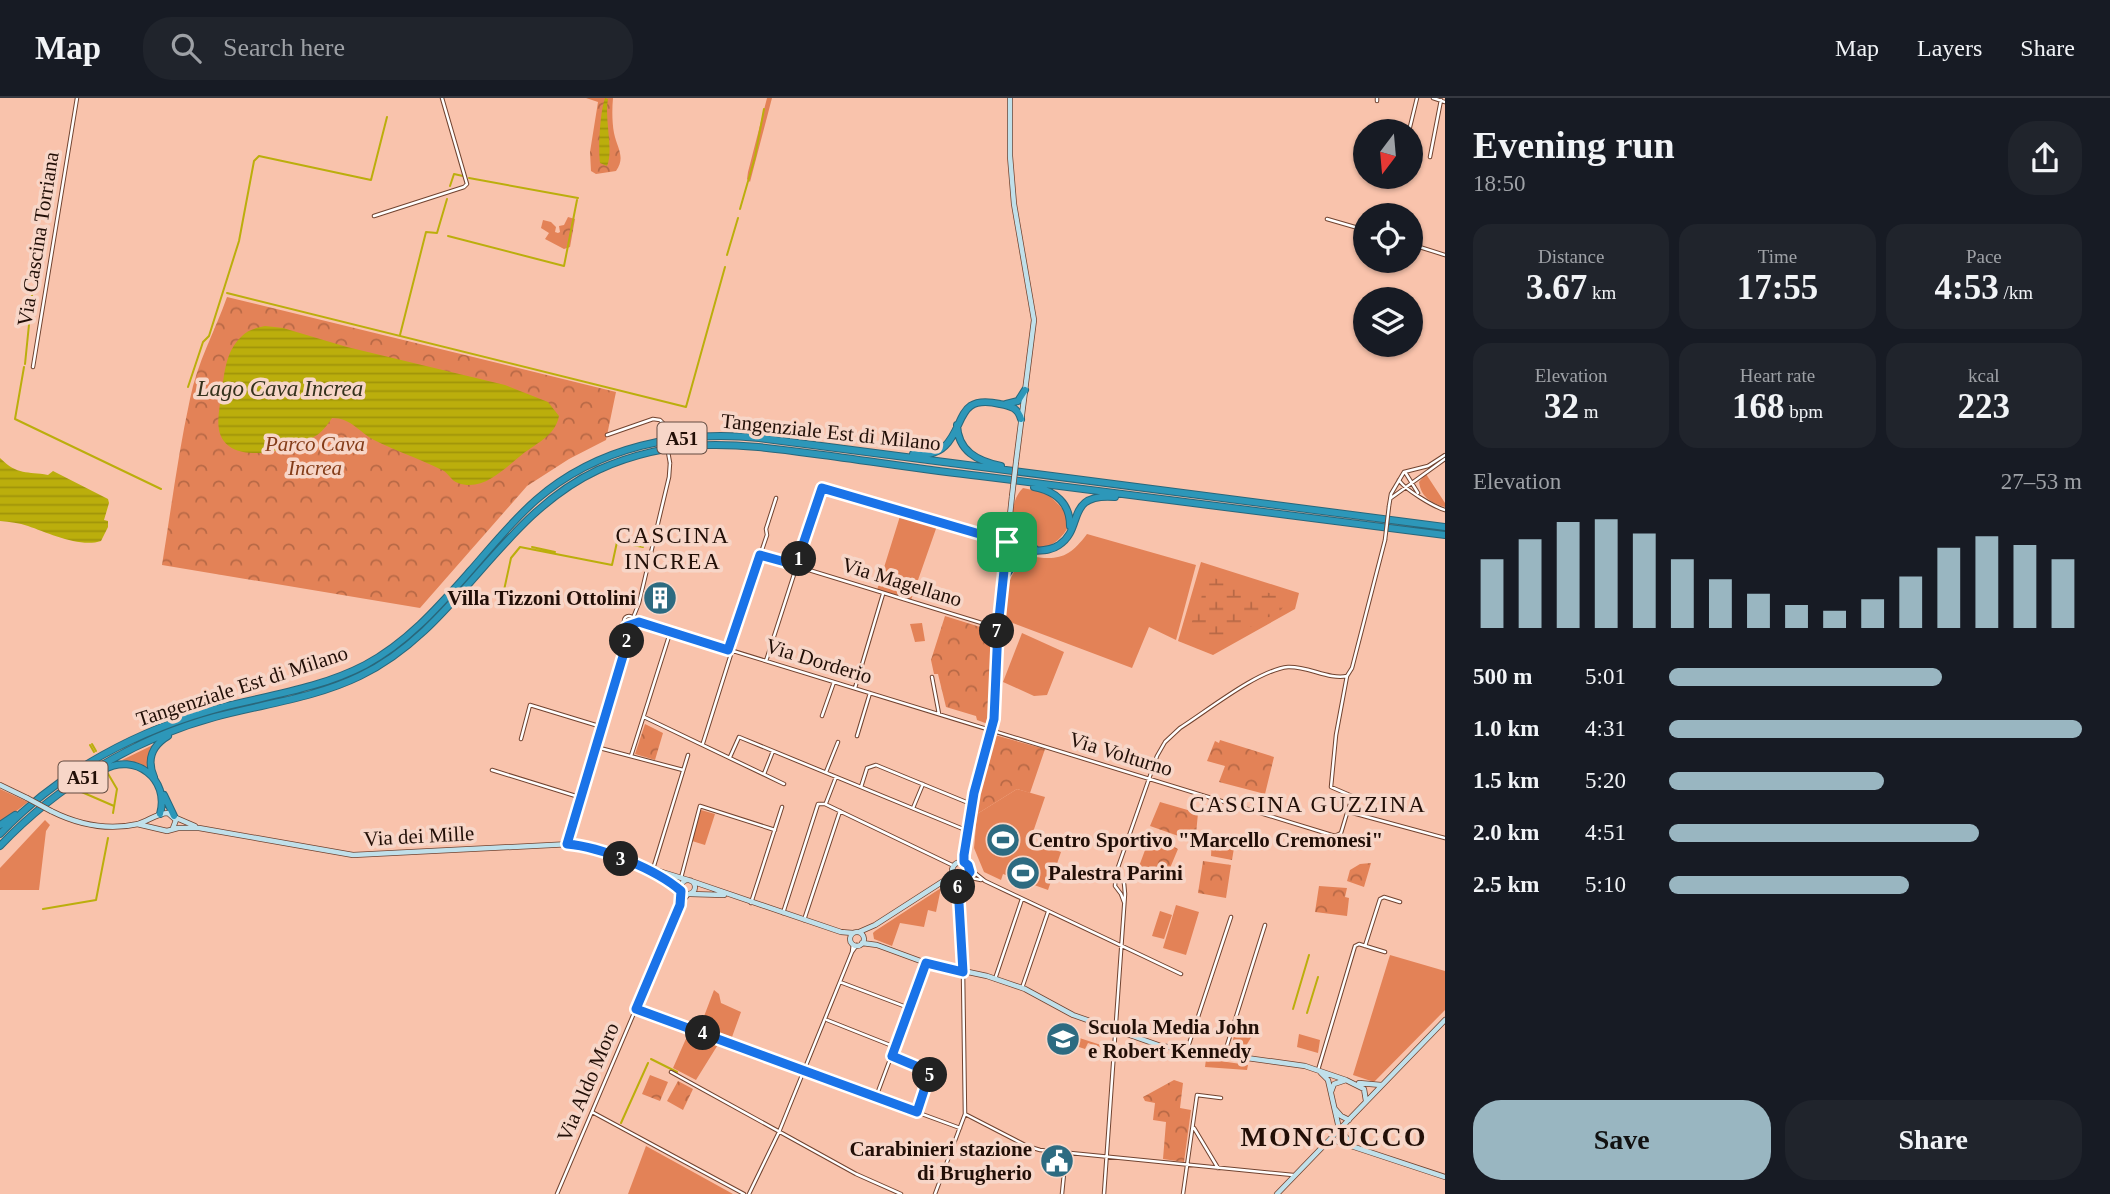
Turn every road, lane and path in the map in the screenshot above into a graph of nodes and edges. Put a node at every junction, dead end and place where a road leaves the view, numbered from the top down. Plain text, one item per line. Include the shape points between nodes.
1 (77, 98) edge
2 (442, 98) edge
3 (1010, 98) edge
4 (1418, 98) edge
5 (1433, 98) edge
6 (1443, 101) edge
7 (1412, 119) edge
8 (1430, 157) dead end
9 (374, 216) dead end
10 (1326, 219) dead end
11 (1353, 227) edge
12 (1423, 248) edge
13 (1445, 255) edge
14 (33, 367) dead end
15 (1026, 387) joint
16 (1019, 406) junction
17 (1021, 419) joint
18 (957, 423) junction
19 (607, 435) dead end
20 (869, 452) junction
21 (1445, 457) edge
22 (1023, 472) junction
23 (1405, 472) junction
24 (949, 473) junction
25 (1417, 477) junction
26 (1399, 480) junction
27 (1411, 482) junction
28 (1405, 488) junction
29 (1420, 495) junction
30 (776, 498) dead end
31 (1168, 499) junction
32 (1390, 501) junction
33 (1445, 510) edge
34 (1009, 527) junction
35 (1445, 527) edge
36 (1069, 533) junction
37 (1445, 536) edge
38 (1007, 545) junction
39 (1019, 545) junction
40 (1040, 551) junction
41 (1020, 554) junction
42 (760, 555) junction
43 (796, 565) junction
44 (1002, 581) junction
45 (883, 594) junction
46 (632, 622) junction
47 (998, 628) junction
48 (670, 632) junction
49 (730, 650) junction
50 (766, 661) junction
51 (1347, 676) junction
52 (932, 677) dead end
53 (834, 682) junction
54 (855, 688) junction
55 (870, 693) junction
56 (939, 714) junction
57 (822, 716) dead end
58 (644, 717) junction
59 (602, 727) junction
60 (178, 729) junction
61 (991, 730) junction
62 (857, 736) dead end
63 (521, 739) dead end
64 (838, 742) dead end
65 (703, 743) junction
66 (596, 747) junction
67 (773, 751) junction
68 (688, 755) dead end
69 (631, 756) junction
70 (730, 757) junction
71 (492, 769) dead end
72 (683, 770) junction
73 (91, 772) junction
74 (826, 772) junction
75 (764, 774) junction
76 (836, 777) junction
77 (1149, 779) junction
78 (784, 784) dead end
79 (923, 784) junction
80 (0, 785) edge
81 (861, 787) junction
82 (581, 797) junction
83 (825, 804) junction
84 (972, 804) junction
85 (29, 807) junction
86 (782, 807) dead end
87 (913, 808) junction
88 (840, 811) junction
89 (1348, 812) junction
90 (159, 815) junction
91 (174, 816) junction
92 (137, 824) junction
93 (0, 825) edge
94 (199, 828) junction
95 (161, 829) junction
96 (173, 829) junction
97 (775, 830) junction
98 (968, 831) junction
99 (0, 834) edge
100 (1445, 838) edge
101 (567, 844) junction
102 (0, 846) edge
103 (962, 862) junction
104 (639, 865) junction
105 (953, 867) junction
106 (653, 869) junction
107 (970, 869) junction
108 (1117, 870) junction
109 (955, 877) junction
110 (681, 878) junction
111 (965, 878) junction
112 (945, 880) junction
113 (690, 881) junction
114 (985, 881) junction
115 (1115, 882) junction
116 (1123, 883) junction
117 (1117, 888) junction
118 (681, 891) junction
119 (689, 894) junction
120 (739, 898) junction
121 (1022, 899) junction
122 (751, 902) junction
123 (1124, 902) junction
124 (1400, 902) dead end
125 (680, 905) junction
126 (1049, 911) junction
127 (783, 913) junction
128 (1231, 917) dead end
129 (804, 920) junction
130 (1265, 925) dead end
131 (858, 939) junction
132 (1121, 946) junction
133 (1365, 946) junction
134 (1385, 952) dead end
135 (926, 963) junction
136 (963, 972) junction
137 (1181, 974) dead end
138 (995, 979) junction
139 (840, 982) junction
140 (1022, 988) junction
141 (636, 1009) junction
142 (910, 1009) junction
143 (825, 1020) junction
144 (1445, 1020) edge
145 (1115, 1029) junction
146 (895, 1047) junction
147 (1187, 1050) junction
148 (1224, 1055) junction
149 (892, 1056) junction
150 (1318, 1070) junction
151 (805, 1071) junction
152 (671, 1072) dead end
153 (1346, 1080) junction
154 (1355, 1082) junction
155 (1382, 1085) junction
156 (1331, 1094) junction
157 (876, 1097) junction
158 (1221, 1098) dead end
159 (1366, 1102) junction
160 (1334, 1109) junction
161 (592, 1112) junction
162 (917, 1112) junction
163 (965, 1114) junction
164 (1349, 1120) junction
165 (1193, 1126) junction
166 (1343, 1126) junction
167 (960, 1128) junction
168 (1337, 1131) junction
169 (779, 1132) junction
170 (1344, 1135) junction
171 (1329, 1139) junction
172 (1340, 1141) junction
173 (1355, 1146) junction
174 (1066, 1153) junction
175 (1106, 1157) junction
176 (1188, 1165) junction
177 (1217, 1168) junction
178 (1293, 1175) junction
179 (1445, 1176) edge
180 (557, 1194) edge
181 (746, 1194) edge
182 (901, 1194) edge
183 (935, 1194) edge
184 (1062, 1194) edge
185 (1104, 1194) edge
186 (1183, 1194) edge
187 (1277, 1194) edge

1 - 14 street, Via Cascina Torriana
2 - 9 street via 467,184
3 - 15 main road via 1014,204 1034,320
4 - 7 street
5 - 6 street
6 - 8 street
10 - 11 street
12 - 13 street
15 - 16 highway
16 - 17 highway
16 - 18 highway via 972,405
17 - 34 main road, bridge
18 - 20 highway via 946,445 933,453
18 - 22 highway via 960,442 969,453
19 - 46 street, bridge via 653,419 660,421 670,463
20 - 22 highway, Tangenziale Est di Milano / A51
20 - 85 highway, Tangenziale Est di Milano / A51 via 707,436 656,442 611,455 577,471 536,501 419,626 372,661 326,681 211,710 146,733 86,764
21 - 23 street
21 - 25 street
22 - 35 highway, Tangenziale Est di Milano / A51
23 - 26 street
23 - 27 street
24 - 31 highway, Tangenziale Est di Milano / A51
24 - 36 highway via 1048,491 1067,507
24 - 60 highway, Tangenziale Est di Milano / A51 via 741,444 684,445 636,455 585,476 544,504 425,632 383,664 333,687
25 - 27 street
25 - 29 street
26 - 28 street
26 - 32 street
27 - 28 street
27 - 29 street
28 - 29 street
28 - 32 street
29 - 33 street
30 - 42 street
31 - 36 highway via 1094,498 1080,507
31 - 37 highway, Tangenziale Est di Milano / A51
32 - 51 street, bridge via 1385,540
34 - 38 main road
34 - 39 highway
36 - 40 highway via 1058,546
38 - 39 highway
38 - 41 highway via 1012,554
38 - 43 street via 822,488
38 - 44 main road
39 - 40 highway
40 - 41 highway
41 - 44 highway
42 - 43 street, Via Magellano
42 - 49 street
43 - 45 street, Via Magellano
43 - 50 street
44 - 47 main road
45 - 47 street, Via Magellano
45 - 54 street
46 - 46 street via 629,616 624,620
46 - 48 street, Via Dorderio
46 - 59 street
47 - 61 main road
48 - 49 street, Via Dorderio
48 - 58 street
49 - 50 street, Via Dorderio
49 - 65 street
50 - 53 street, Via Dorderio
51 - 77 street via 1298,667 1267,673 1174,732 1161,748
51 - 89 street via 1331,788 1352,796
52 - 56 street
53 - 54 street, Via Dorderio
53 - 57 street
54 - 55 street, Via Dorderio
55 - 56 street, Via Dorderio
55 - 62 street
56 - 61 street, Via Dorderio
58 - 65 street
58 - 69 street
59 - 63 street via 530,705
59 - 66 street
60 - 73 highway, Tangenziale Est di Milano / A51
60 - 91 highway via 157,744 150,762
61 - 77 street, Via Volturno
61 - 84 main road
64 - 74 street
65 - 70 street
66 - 69 street
66 - 82 street
67 - 70 street via 739,737
67 - 74 street
67 - 75 street
68 - 72 street
69 - 72 street
70 - 75 street
71 - 82 street
72 - 106 street
73 - 90 highway via 119,763 140,766 160,792
73 - 102 highway, Tangenziale Est di Milano / A51 via 35,813
74 - 76 street
75 - 78 street
76 - 81 street
76 - 83 street
77 - 89 street, Via Volturno via 1335,836 1341,833
77 - 108 street
79 - 81 street via 872,765
79 - 84 street
79 - 87 street
80 - 92 main road, bridge via 74,822
81 - 87 street
82 - 101 street
83 - 88 street
83 - 127 street via 818,804
84 - 98 main road
85 - 93 highway
85 - 99 highway, Tangenziale Est di Milano / A51
86 - 97 street
87 - 98 street
88 - 105 street
88 - 129 street
89 - 100 street
90 - 91 main road
90 - 92 main road
90 - 95 main road
91 - 94 main road, Via dei Mille
91 - 96 main road
92 - 95 main road
94 - 96 main road, Via dei Mille
94 - 101 main road, Via dei Mille via 354,855
95 - 96 main road
97 - 110 street via 700,806
97 - 122 street
98 - 103 main road
101 - 104 main road, Via dei Mille
103 - 105 main road
103 - 107 main road
104 - 106 main road, Via dei Mille
104 - 118 main road, Via dei Mille
105 - 109 main road
105 - 112 main road
106 - 110 main road, Via dei Mille
107 - 111 main road
107 - 114 street
108 - 115 street
108 - 116 street
109 - 111 main road
109 - 112 main road
110 - 113 main road, Via dei Mille
111 - 114 street
111 - 136 street via 958,892
112 - 131 main road
113 - 118 main road via 682,883
113 - 119 main road via 695,889
113 - 120 main road, Via dei Mille
114 - 121 street
115 - 116 street
115 - 117 street
116 - 117 street
116 - 123 street
117 - 123 street
118 - 119 main road, Via dei Mille
118 - 125 street, Via Aldo Moro
119 - 120 main road, Via dei Mille
119 - 125 street, Via Aldo Moro
120 - 122 main road, Via dei Mille
121 - 126 street
121 - 138 street
122 - 127 main road, Via dei Mille
123 - 132 street
124 - 133 street via 1380,898
125 - 141 street, Via Aldo Moro
126 - 132 street
126 - 140 street
127 - 129 main road, Via dei Mille
128 - 147 street
129 - 131 main road, Via dei Mille
130 - 148 street
131 - 135 main road, Via dei Mille
131 - 139 street
132 - 137 street
132 - 145 street
133 - 134 street
133 - 150 street via 1354,948
135 - 136 main road, Via dei Mille
135 - 142 street
136 - 138 main road, Via dei Mille
136 - 163 street
138 - 140 main road, Via dei Mille
139 - 142 street
139 - 143 street
140 - 145 main road, Via dei Mille via 1073,1015
141 - 151 street
141 - 161 street, Via Aldo Moro
142 - 146 street
143 - 146 street
143 - 151 street
144 - 155 main road
145 - 147 main road, Via dei Mille
145 - 175 street
146 - 149 street
147 - 148 main road, Via dei Mille
148 - 150 main road, Via dei Mille
149 - 157 street
149 - 162 street via 930,1072
150 - 153 main road, Via dei Mille
150 - 156 main road via 1328,1080
151 - 157 street
151 - 169 street
152 - 169 street
153 - 154 main road
153 - 156 main road via 1334,1084
154 - 155 main road
154 - 159 main road via 1364,1089
155 - 159 main road
156 - 160 main road
157 - 162 street
158 - 165 street via 1198,1095
159 - 164 main road
160 - 164 main road
160 - 168 main road
161 - 180 street, Via Aldo Moro
161 - 181 street
162 - 167 street
163 - 167 street
163 - 174 street via 1033,1148
164 - 166 main road
165 - 176 street
165 - 177 street
166 - 168 main road
166 - 170 main road
167 - 183 street
168 - 170 main road
168 - 171 main road
168 - 172 main road
169 - 181 street
169 - 182 street
170 - 173 main road
171 - 172 main road
171 - 178 main road
172 - 173 main road
173 - 179 main road
174 - 175 street
174 - 184 street
175 - 176 street
175 - 185 street
176 - 177 street
176 - 186 street
177 - 178 street
178 - 187 main road

